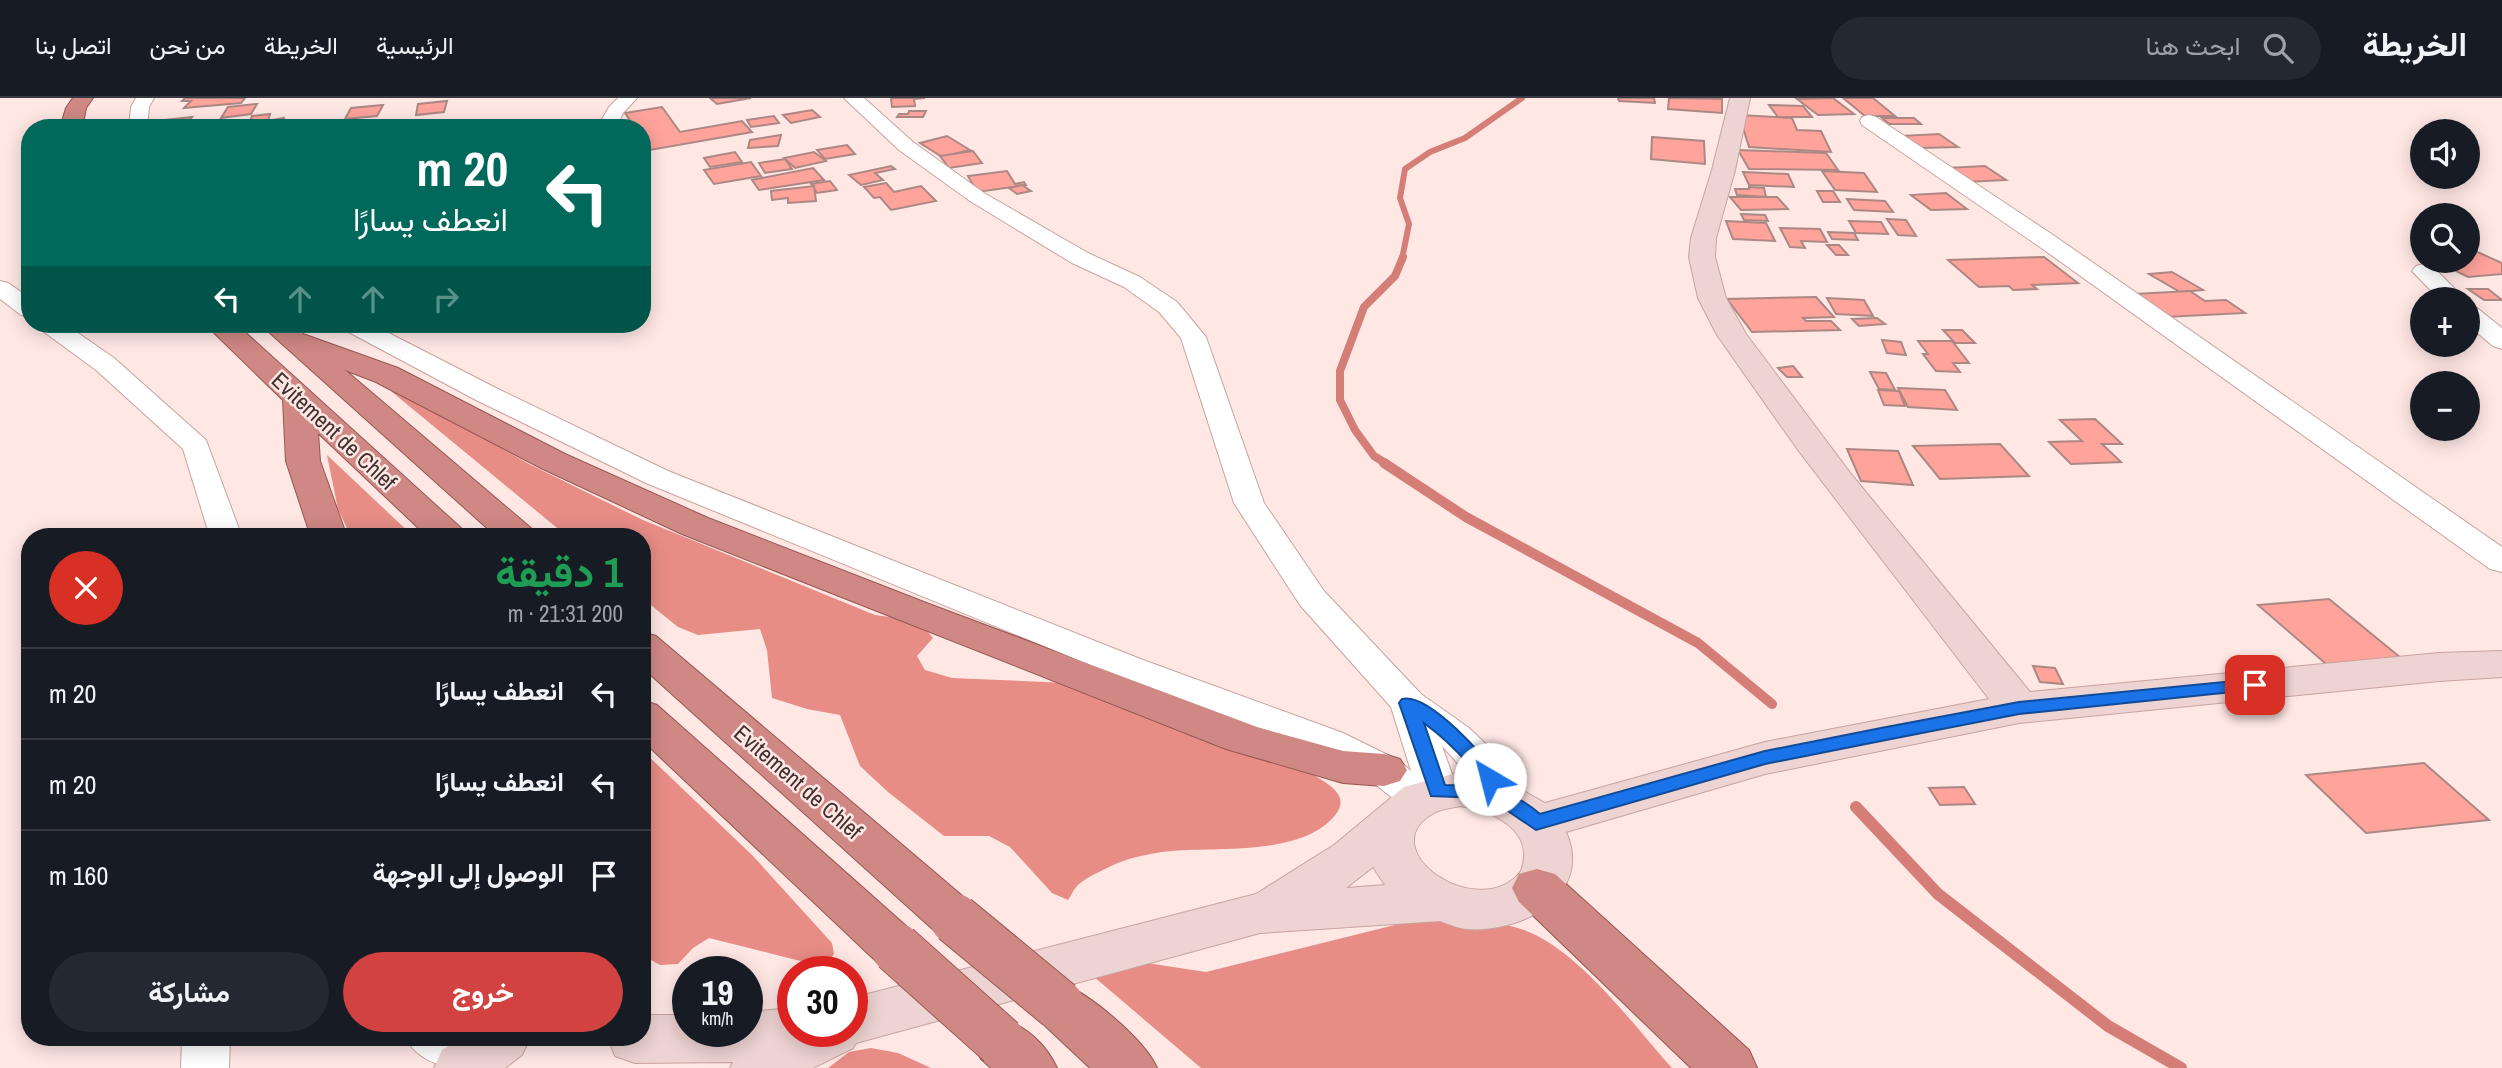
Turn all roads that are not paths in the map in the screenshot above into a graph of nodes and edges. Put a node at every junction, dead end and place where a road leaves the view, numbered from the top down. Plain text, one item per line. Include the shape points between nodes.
1 (83, 98) edge
2 (145, 98) edge
3 (628, 98) edge
4 (853, 98) edge
5 (1740, 98) edge
6 (73, 119) edge
7 (139, 119) edge
8 (610, 119) edge
9 (1869, 121) dead end
10 (2426, 273) edge
11 (2441, 287) edge
12 (0, 288) edge
13 (21, 303) edge
14 (2480, 323) edge
15 (62, 333) edge
16 (229, 333) edge
17 (285, 333) edge
18 (369, 333) edge
19 (2502, 341) edge
20 (299, 398) junction
21 (223, 528) edge
22 (326, 528) edge
23 (439, 528) edge
24 (509, 528) edge
25 (2502, 562) edge
26 (651, 653) edge
27 (2502, 664) edge
28 (1408, 703) junction
29 (2019, 708) junction
30 (651, 723) edge
31 (1408, 795) junction
32 (1519, 810) junction
33 (1537, 888) junction
34 (1438, 902) junction
35 (1261, 913) junction
36 (868, 1018) edge
37 (777, 1033) edge
38 (206, 1046) edge
39 (800, 1047) edge
40 (637, 1048) edge
41 (1015, 1055) edge
42 (205, 1068) edge
43 (758, 1068) edge
44 (1129, 1068) edge
45 (1729, 1068) edge

1 - 6 highway
2 - 7 street
3 - 8 street
4 - 28 street via 906,146 977,197 1080,258 1132,282 1168,307 1194,337 1249,503 1312,598
5 - 29 main road via 1702,256 1712,296 1735,344 1833,476
9 - 25 street
10 - 11 street
12 - 13 street
14 - 19 street
15 - 21 street via 105,364 196,446
16 - 20 highway, Evitement de Chlef
17 - 24 highway, Evitement de Chlef
17 - 31 highway via 387,376 552,461 695,526 1242,738 1343,767
18 - 31 street via 657,477 1130,668 1329,743
20 - 22 highway via 303,461
20 - 23 highway, Evitement de Chlef
26 - 44 highway, Evitement de Chlef, bridge
27 - 29 main road
28 - 31 street
28 - 32 street via 1456,737
29 - 32 main road
30 - 41 highway, bridge
31 - 32 main road via 1481,792
31 - 34 main road via 1388,839 1391,857 1401,875
31 - 35 main road via 1336,871
32 - 33 main road via 1546,838 1547,873
33 - 34 main road via 1504,907 1460,908
33 - 45 highway
34 - 35 main road
35 - 36 main road
37 - 40 main road
38 - 42 street
39 - 43 main road

